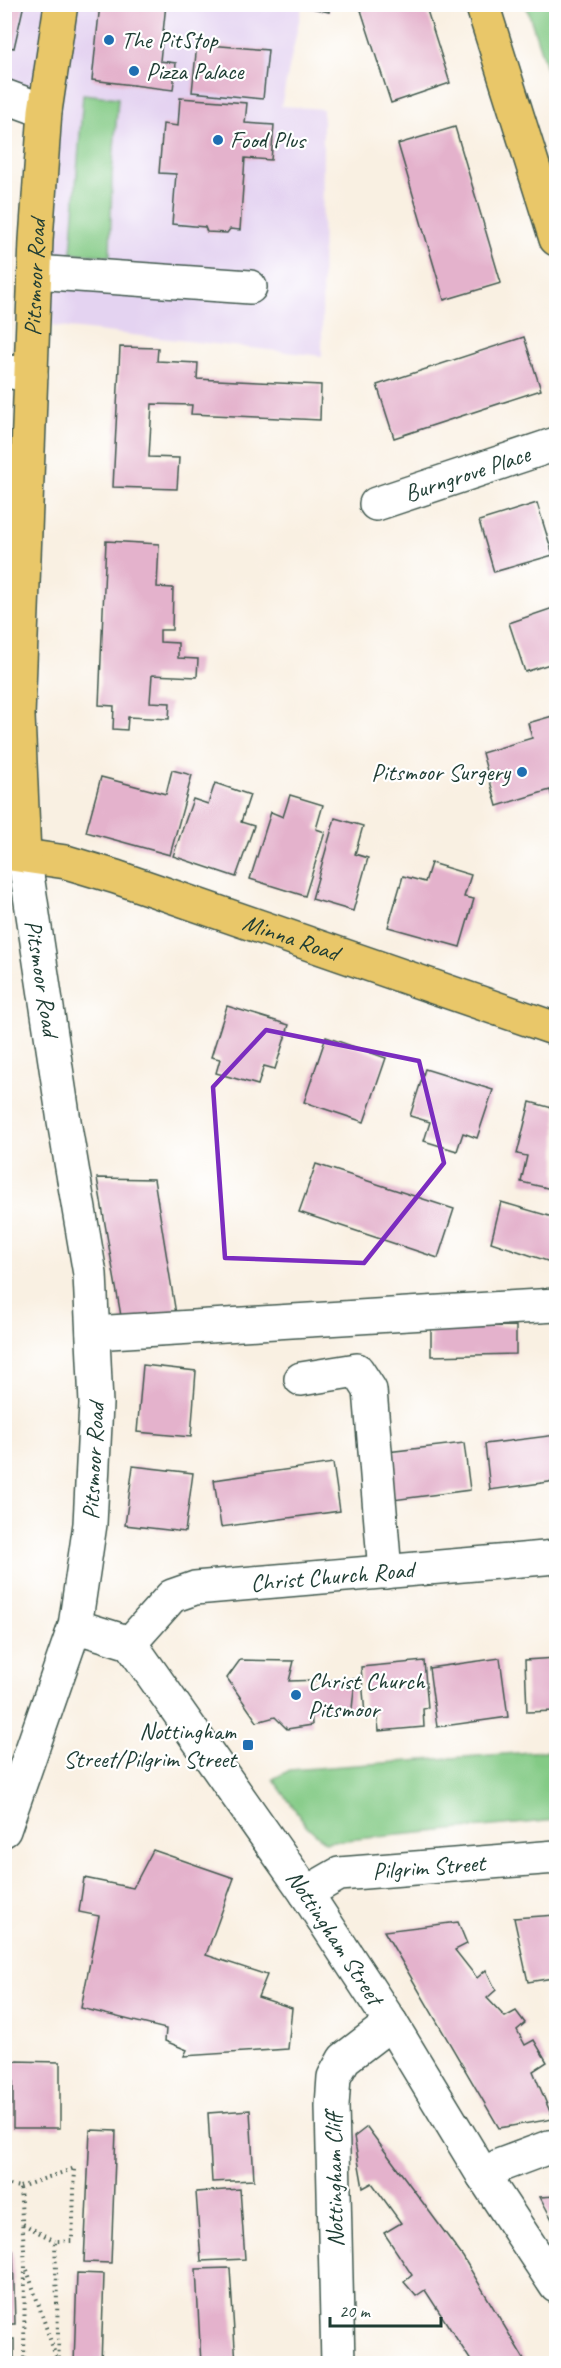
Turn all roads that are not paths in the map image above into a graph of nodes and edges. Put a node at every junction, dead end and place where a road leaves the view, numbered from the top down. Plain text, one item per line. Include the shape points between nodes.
1 (61, 4) edge
2 (482, 4) edge
3 (4, 96) edge
4 (45, 111) junction
5 (556, 238) edge
6 (35, 272) junction
7 (250, 287) dead end
8 (18, 373) edge
9 (556, 444) edge
10 (376, 504) dead end
11 (11, 724) edge
12 (14, 854) edge
13 (556, 1029) edge
14 (556, 1305) edge
15 (93, 1333) junction
16 (301, 1379) dead end
17 (556, 1557) edge
18 (385, 1572) junction
19 (75, 1626) junction
20 (130, 1643) junction
21 (4, 1830) edge
22 (556, 1857) edge
23 (306, 1893) junction
24 (391, 2023) junction
25 (556, 2146) edge
26 (483, 2175) junction
27 (556, 2286) edge
28 (338, 2364) edge

1 - 4 main road, Pitsmoor Road
2 - 5 main road
3 - 4 street
4 - 6 main road, Pitsmoor Road
6 - 7 street
6 - 8 main road, Pitsmoor Road
8 - 11 main road, Pitsmoor Road
9 - 10 street, Burngrove Place
11 - 12 main road, Pitsmoor Road
12 - 13 main road, Minna Road via 66,862 116,877
12 - 15 street, Pitsmoor Road via 90,1274
14 - 15 street
15 - 19 street, Pitsmoor Road via 96,1404 90,1524
16 - 18 street via 357,1370 370,1390
17 - 18 street, Christ Church Road
18 - 20 street, Christ Church Road via 195,1588 172,1596
19 - 20 street
19 - 21 street, Pitsmoor Road
20 - 23 street, Nottingham Street
22 - 23 street, Pilgrim Street via 339,1874
23 - 24 street, Nottingham Street
24 - 26 street, Nottingham Street
24 - 28 street, Nottingham Cliff via 344,2059 334,2077
25 - 26 street
26 - 27 street, Nottingham Street

